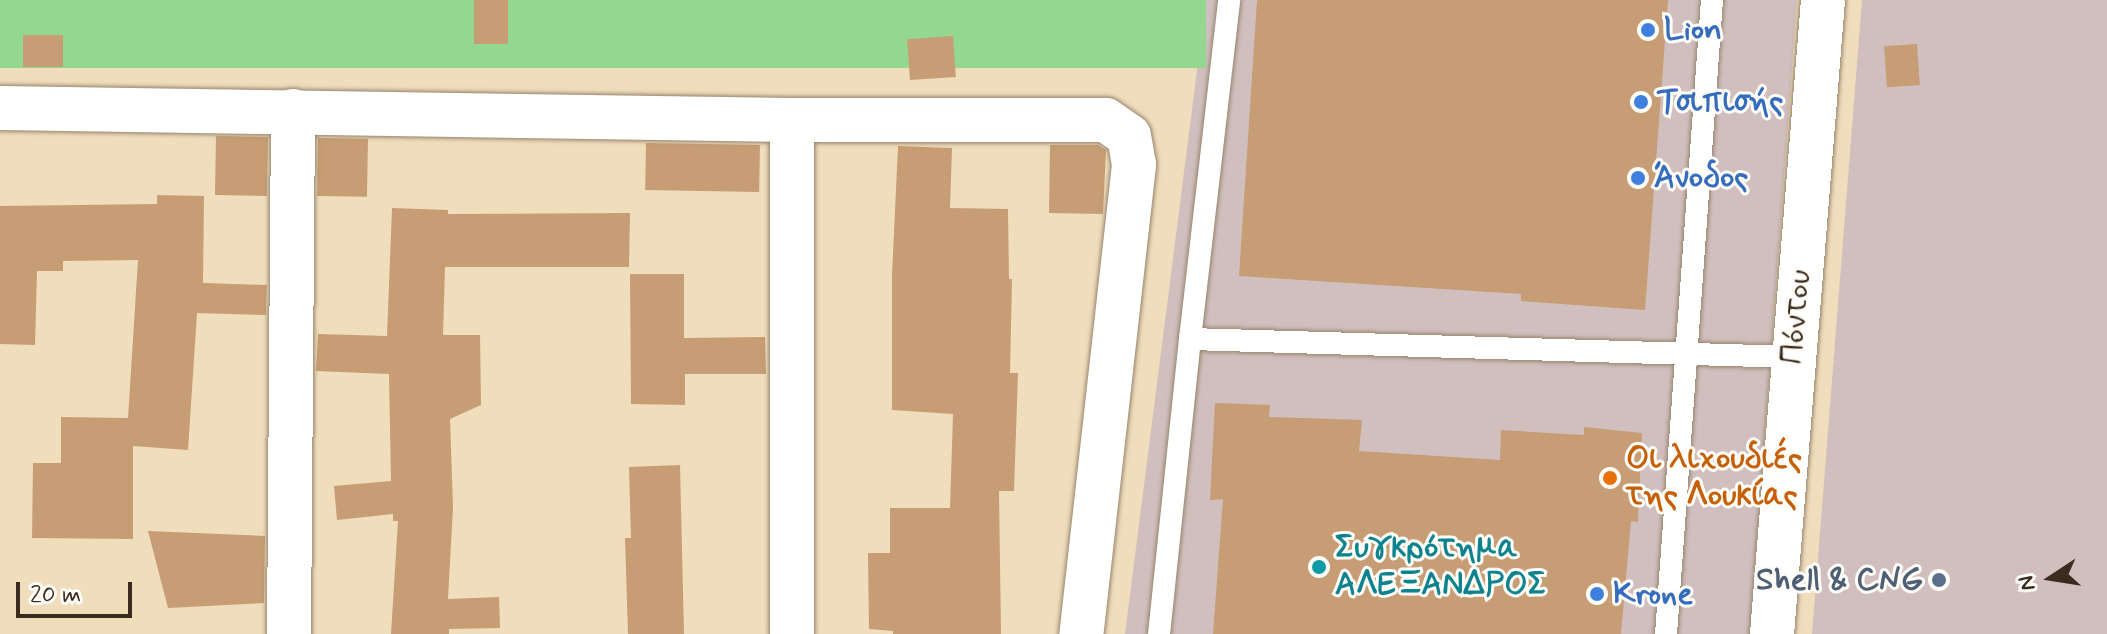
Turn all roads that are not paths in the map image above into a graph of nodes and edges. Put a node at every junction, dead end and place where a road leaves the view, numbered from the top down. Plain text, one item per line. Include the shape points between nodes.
1 (1229, 0) edge
2 (1712, 0) edge
3 (1823, 0) edge
4 (0, 108) edge
5 (293, 111) junction
6 (792, 120) junction
7 (1190, 339) junction
8 (1687, 353) junction
9 (1794, 357) junction
10 (289, 634) edge
11 (792, 634) edge
12 (1081, 634) edge
13 (1159, 634) edge
14 (1666, 634) edge
15 (1772, 634) edge

1 - 7 lane
2 - 8 lane
3 - 9 street, Πόντου
4 - 5 street
5 - 6 street
5 - 10 street
6 - 11 street
6 - 12 street via 1106,120 1129,136 1134,165
7 - 8 lane
7 - 13 lane
8 - 9 lane
8 - 14 lane
9 - 15 street, Πόντου

